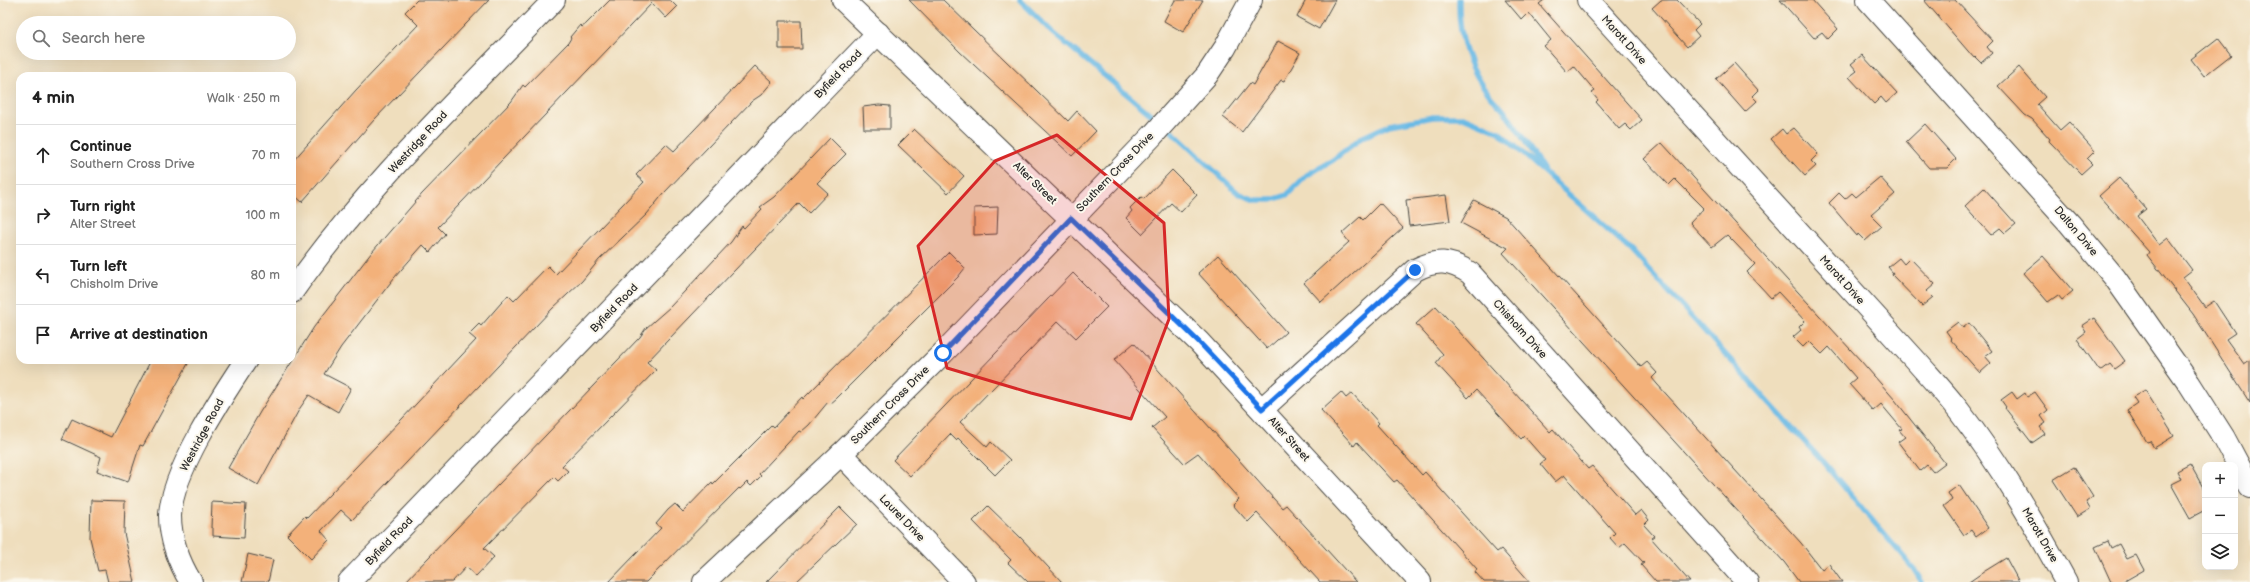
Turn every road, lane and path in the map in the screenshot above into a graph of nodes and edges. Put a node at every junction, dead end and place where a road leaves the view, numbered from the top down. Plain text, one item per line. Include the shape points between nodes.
1 (554, 0) edge
2 (843, 0) edge
3 (1250, 0) edge
4 (1868, 0) edge
5 (1597, 3) edge
6 (878, 33) junction
7 (1071, 218) junction
8 (296, 287) edge
9 (244, 364) edge
10 (1262, 409) junction
11 (841, 454) junction
12 (2250, 488) edge
13 (191, 582) edge
14 (349, 582) edge
15 (704, 582) edge
16 (964, 582) edge
17 (1420, 582) edge
18 (1747, 582) edge
19 (2066, 582) edge

1 - 8 street, Westridge Road via 405,155 350,217
2 - 6 street, Alter Street
3 - 7 street, Southern Cross Drive via 1225,48 1206,75 1153,135
4 - 12 street, Dalton Drive via 2070,224 2114,278 2190,383 2224,438
5 - 19 street, Marott Drive via 1959,410 1997,464
6 - 7 street, Alter Street
6 - 14 street, Byfield Road
7 - 10 street, Alter Street via 1199,342
7 - 11 street, Southern Cross Drive via 943,353
9 - 13 street, Westridge Road via 186,460 173,495 170,516 172,533 177,553
10 - 17 street, Alter Street
10 - 18 street, Chisholm Drive via 1415,270 1429,263 1444,262 1458,265 1470,274
11 - 15 street, Southern Cross Drive
11 - 16 street, Laurel Drive

